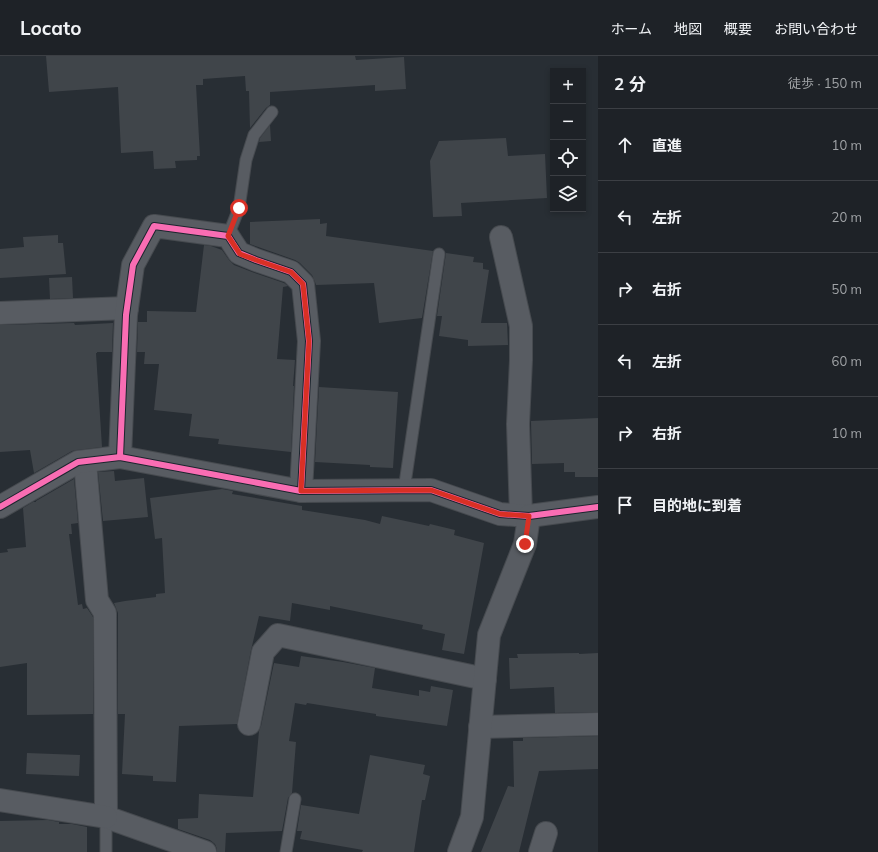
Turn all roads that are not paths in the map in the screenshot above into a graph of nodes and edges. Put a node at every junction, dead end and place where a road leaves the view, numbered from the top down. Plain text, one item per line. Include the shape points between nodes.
1 (272, 112) dead end
2 (228, 236) junction
3 (501, 237) dead end
4 (439, 254) dead end
5 (127, 308) junction
6 (0, 313) edge
7 (120, 457) junction
8 (85, 462) junction
9 (404, 490) junction
10 (301, 491) junction
11 (0, 507) edge
12 (598, 507) edge
13 (525, 515) junction
14 (485, 679) junction
15 (249, 724) dead end
16 (598, 724) edge
17 (480, 727) junction
18 (295, 799) dead end
19 (0, 800) edge
20 (106, 817) junction
21 (106, 852) edge
22 (204, 852) edge
23 (286, 852) edge
24 (459, 852) edge

1 - 2 lane via 254,135 246,160 239,208
2 - 5 street via 154,226 133,265
2 - 10 street via 240,254 291,272 303,284 309,341
3 - 13 street via 521,326 518,424
4 - 9 lane
5 - 6 street
5 - 7 street
7 - 8 street
7 - 10 street
8 - 11 street via 78,462
8 - 20 street via 97,600 105,613
9 - 10 street
9 - 13 street via 431,490 500,514
12 - 13 street
13 - 14 street via 525,544 489,635
14 - 15 street via 278,635 263,652
14 - 17 street
16 - 17 street
17 - 24 street via 472,817
18 - 23 lane
19 - 20 street
20 - 21 lane
20 - 22 street

